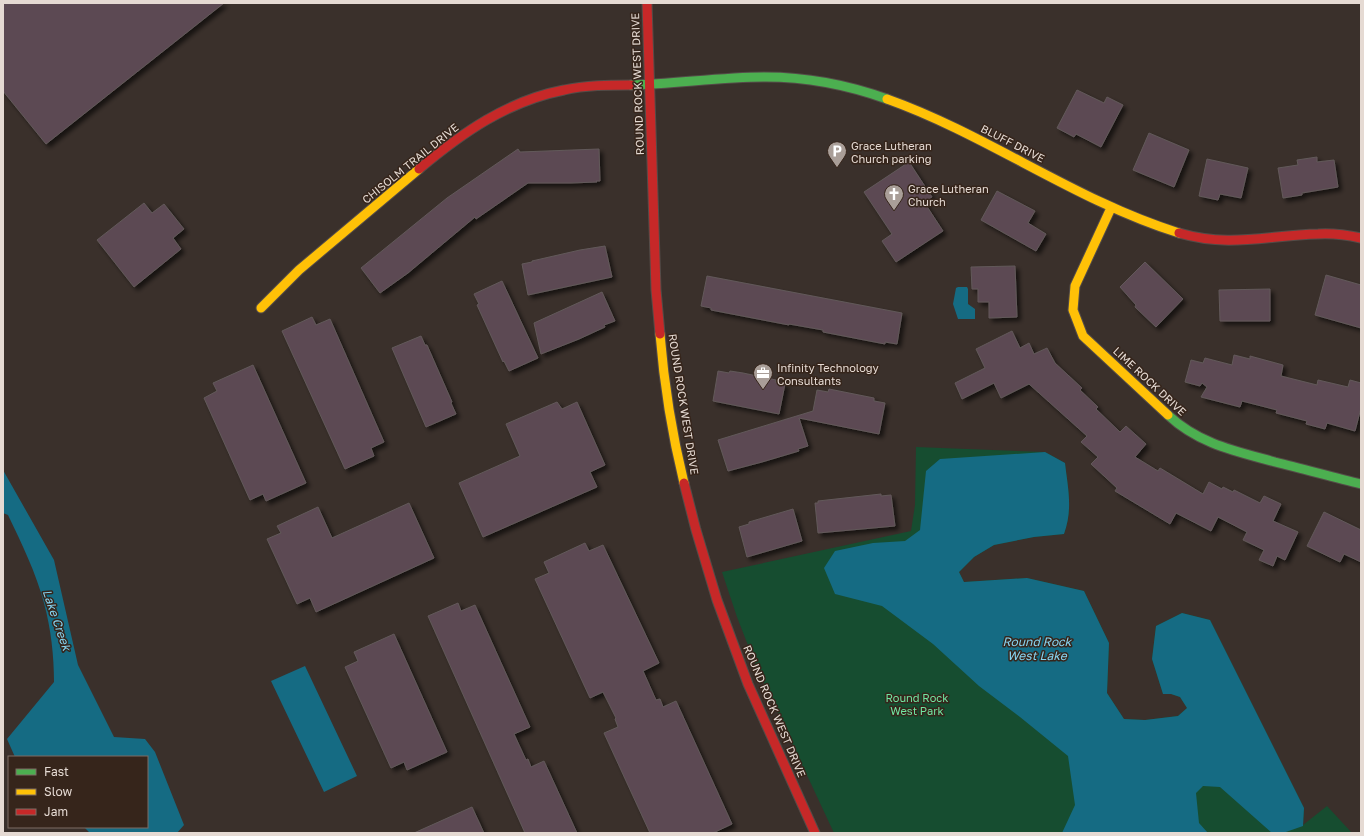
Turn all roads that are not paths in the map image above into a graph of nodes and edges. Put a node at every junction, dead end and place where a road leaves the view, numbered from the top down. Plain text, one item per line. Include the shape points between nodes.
1 (647, 3) edge
2 (649, 84) junction
3 (1111, 208) junction
4 (1361, 238) edge
5 (261, 308) dead end
6 (1361, 484) edge
7 (815, 833) edge

1 - 2 street, ROUND ROCK WEST DRIVE
2 - 3 street, BLUFF DRIVE via 778,76 831,83 871,93 898,102 971,135
2 - 5 street, CHISOLM TRAIL DRIVE via 578,87 554,92 514,106 488,119 450,143 299,270
2 - 7 street, ROUND ROCK WEST DRIVE via 656,290 664,369 678,458 717,600 748,684
3 - 4 street, BLUFF DRIVE via 1190,237 1215,241 1314,234
3 - 6 street, LIME ROCK DRIVE via 1075,286 1072,310 1083,336 1174,421 1196,436 1220,447

